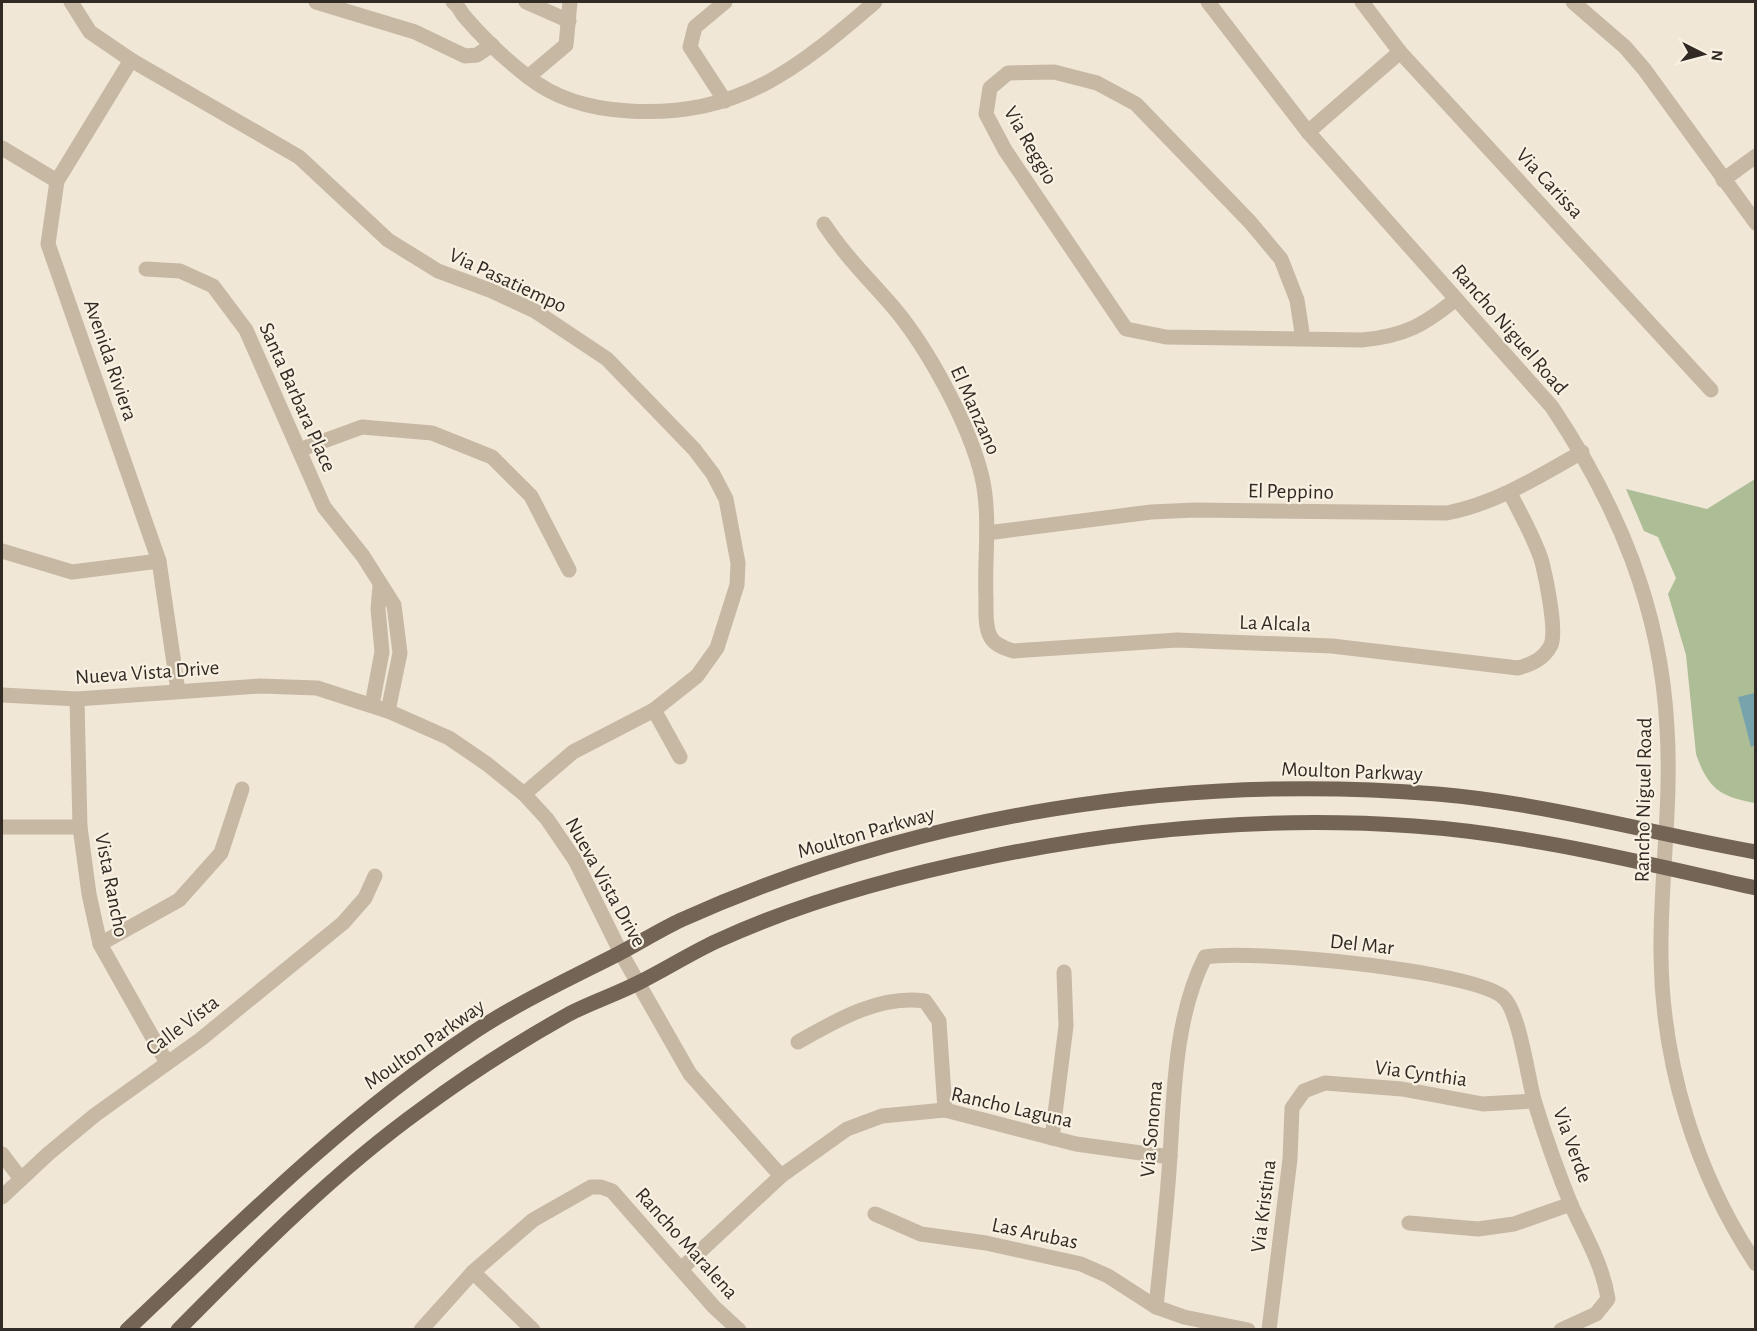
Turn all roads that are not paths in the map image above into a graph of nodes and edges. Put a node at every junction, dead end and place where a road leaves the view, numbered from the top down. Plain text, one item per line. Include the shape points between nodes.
1 (71, 2) edge
2 (315, 2) edge
3 (455, 2) edge
4 (526, 2) edge
5 (570, 2) edge
6 (875, 2) edge
7 (1208, 2) edge
8 (1362, 2) edge
9 (1573, 2) edge
10 (719, 3) edge
11 (569, 21) junction
12 (492, 45) junction
13 (1400, 52) junction
14 (130, 60) junction
15 (528, 77) junction
16 (725, 102) junction
17 (1308, 132) junction
18 (2, 148) edge
19 (1755, 156) edge
20 (1723, 180) junction
21 (57, 181) junction
22 (1755, 223) edge
23 (824, 224) dead end
24 (146, 269) dead end
25 (1456, 299) junction
26 (1303, 339) junction
27 (1711, 390) dead end
28 (299, 450) junction
29 (1582, 452) junction
30 (1510, 494) junction
31 (987, 533) junction
32 (2, 551) edge
33 (159, 561) junction
34 (569, 570) dead end
35 (380, 586) junction
36 (397, 632) junction
37 (380, 635) junction
38 (1000, 646) joint
39 (178, 691) junction
40 (2, 695) edge
41 (77, 699) junction
42 (372, 705) junction
43 (654, 710) junction
44 (388, 711) junction
45 (680, 757) dead end
46 (242, 789) dead end
47 (524, 794) junction
48 (2, 827) edge
49 (80, 827) junction
50 (1665, 836) junction
51 (1755, 852) edge
52 (1664, 868) junction
53 (375, 876) dead end
54 (1755, 888) edge
55 (100, 944) junction
56 (621, 953) junction
57 (1205, 957) joint
58 (1064, 972) dead end
59 (638, 983) junction
60 (1508, 1001) joint
61 (798, 1042) dead end
62 (167, 1063) junction
63 (1304, 1090) joint
64 (1534, 1101) junction
65 (945, 1110) junction
66 (1053, 1138) junction
67 (2, 1154) edge
68 (1170, 1157) junction
69 (781, 1176) junction
70 (21, 1179) junction
71 (2, 1197) edge
72 (1571, 1204) junction
73 (875, 1214) dead end
74 (1409, 1223) dead end
75 (1755, 1264) edge
76 (681, 1269) junction
77 (473, 1272) junction
78 (1156, 1307) junction
79 (128, 1329) edge
80 (178, 1329) edge
81 (421, 1329) edge
82 (533, 1329) edge
83 (740, 1329) edge
84 (1248, 1329) edge
85 (1269, 1329) edge
86 (1561, 1329) edge

1 - 14 street, Via Pasatiempo via 90,32
2 - 12 street via 415,32 465,56 477,55
3 - 12 street
4 - 11 street
5 - 11 street
6 - 16 street via 807,59
7 - 17 street, Rancho Niguel Road
8 - 13 street, Via Carissa
9 - 20 street via 1644,69
10 - 16 street via 695,27 690,47
11 - 15 street via 566,45
12 - 15 street
13 - 17 street
13 - 27 street, Via Carissa
14 - 21 street, Avenida Riviera
14 - 43 street, Via Pasatiempo via 299,158 388,240 438,272 492,291 570,332 607,359 694,449 726,499 737,554 737,585 717,648 708,662 697,676
15 - 16 street via 559,96 621,111 662,113
17 - 25 street, Rancho Niguel Road
18 - 21 street
19 - 20 street
20 - 22 street
21 - 33 street, Avenida Riviera via 48,244
23 - 31 street, El Manzano via 843,254 895,309 926,352 972,443 982,480
24 - 28 street, Santa Barbara Place via 180,271 213,286 246,330
25 - 26 street, Via Reggio via 1427,323 1378,338
25 - 29 street, Rancho Niguel Road via 1552,407
26 - 26 street, Via Reggio via 1166,337 1126,329 1005,150 986,114 990,88 1008,74 1054,72 1098,83 1136,104 1281,259 1297,300
28 - 34 street via 362,428 432,433 492,457 531,496
28 - 35 street, Santa Barbara Place via 324,507 363,556
29 - 30 street, El Peppino
29 - 50 street, Rancho Niguel Road via 1622,531 1652,629 1667,728
30 - 31 street, El Peppino via 1447,513 1195,510
30 - 38 street, La Alcala via 1542,561 1553,633 1551,645 1534,664 1518,668 1332,646 1177,640 1027,651
31 - 38 street, El Manzano via 987,626 991,638
32 - 33 street via 72,572
33 - 39 street, Avenida Riviera
35 - 36 street, Santa Barbara Place via 394,605
35 - 37 street
36 - 37 street
36 - 44 street, Santa Barbara Place via 400,653
37 - 42 street via 382,652
39 - 41 street, Nueva Vista Drive
39 - 42 street, Nueva Vista Drive via 260,686 317,688
40 - 41 street, Nueva Vista Drive
41 - 49 street, Vista Rancho
42 - 44 street, Nueva Vista Drive
43 - 45 street
43 - 47 street, Via Pasatiempo via 573,752
44 - 47 street, Nueva Vista Drive via 449,738
46 - 55 street via 221,853 179,900
47 - 56 street, Nueva Vista Drive via 575,860
48 - 49 street
49 - 55 street, Vista Rancho
50 - 51 main road, Moulton Parkway
50 - 52 street, Rancho Niguel Road
50 - 56 main road, Moulton Parkway via 1503,801 1371,789 1250,789 1117,801 983,821 860,853 794,874 680,921
52 - 54 main road
52 - 59 main road via 1514,839 1416,826 1288,821 1123,834 1046,845 876,883 797,908 716,941
52 - 75 street, Rancho Niguel Road via 1661,957 1675,1070 1705,1170
53 - 62 street, Calle Vista via 371,889 343,923
55 - 62 street, Vista Rancho
56 - 59 street, Nueva Vista Drive
56 - 79 main road, Moulton Parkway via 536,995 471,1034 358,1116 291,1173
57 - 60 street, Del Mar via 1225,953 1265,955 1409,970 1493,990
57 - 68 street, Via Sonoma via 1192,984 1180,1042
58 - 66 street via 1066,1026
59 - 69 street, Nueva Vista Drive via 690,1074
59 - 80 main road via 573,1012 420,1110 327,1187
60 - 64 street, Via Verde
61 - 65 street via 847,1015 903,998 925,1002 939,1021
62 - 70 street, Calle Vista via 95,1115
63 - 64 street, Via Cynthia via 1325,1083 1402,1089 1483,1104
63 - 85 street, Via Kristina via 1292,1108 1290,1159
64 - 72 street, Via Verde
65 - 66 street, Rancho Laguna
65 - 69 street, Rancho Laguna via 882,1116 848,1129
66 - 68 street, Rancho Laguna
67 - 70 street
68 - 78 street, Via Sonoma
69 - 76 street, Rancho Laguna
70 - 71 street, Calle Vista
72 - 74 street via 1514,1224 1478,1229
72 - 86 street, Via Verde via 1605,1278 1608,1299 1596,1314
73 - 78 street, Las Arubas via 921,1234 986,1243 1081,1264 1108,1276
76 - 77 street, Rancho Maralena via 612,1191 602,1187 580,1191 533,1220
76 - 83 street, Rancho Maralena via 714,1307
77 - 81 street
77 - 82 street
78 - 84 street, Las Arubas via 1184,1317

